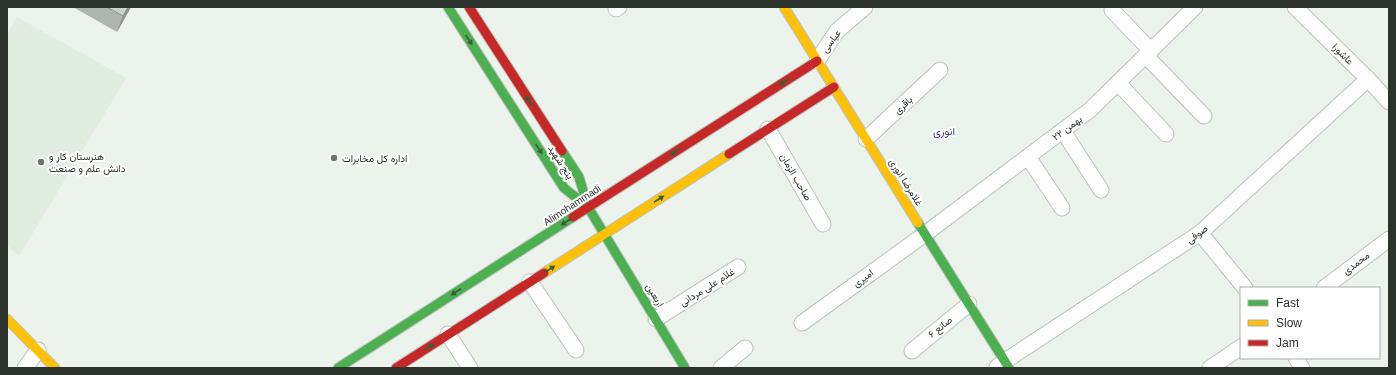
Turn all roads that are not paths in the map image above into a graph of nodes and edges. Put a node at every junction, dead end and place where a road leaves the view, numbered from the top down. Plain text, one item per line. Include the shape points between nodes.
1 (448, 7) edge
2 (784, 7) edge
3 (865, 7) edge
4 (1195, 7) edge
5 (1295, 7) edge
6 (472, 9) edge
7 (1112, 10) dead end
8 (459, 25) junction
9 (1148, 53) junction
10 (817, 61) junction
11 (940, 70) dead end
12 (1368, 79) junction
13 (1118, 83) junction
14 (834, 87) junction
15 (1386, 94) edge
16 (1204, 116) dead end
17 (768, 129) junction
18 (1063, 131) junction
19 (1166, 134) dead end
20 (866, 139) junction
21 (1028, 157) junction
22 (1101, 190) dead end
23 (588, 207) junction
24 (1062, 208) dead end
25 (823, 224) dead end
26 (1200, 233) junction
27 (605, 234) junction
28 (925, 234) junction
29 (1389, 239) edge
30 (738, 267) dead end
31 (530, 282) junction
32 (1244, 287) edge
33 (1325, 287) edge
34 (969, 304) junction
35 (7, 319) edge
36 (656, 319) junction
37 (802, 323) dead end
38 (446, 331) junction
39 (745, 348) dead end
40 (1240, 348) edge
41 (38, 350) junction
42 (576, 350) dead end
43 (912, 351) dead end
44 (1297, 359) edge
45 (1003, 366) edge
46 (25, 368) edge
47 (55, 368) edge
48 (338, 368) edge
49 (396, 368) edge
50 (470, 368) edge
51 (685, 368) edge
52 (721, 368) edge
53 (1210, 368) edge
54 (1302, 368) edge

1 - 8 street, پنج شهید
2 - 10 street, غلامرضا انوری
3 - 10 street, عباسی via 837,31
4 - 9 street, ۲۲ بهمن
5 - 12 street, عاشورا
6 - 8 street
23 -> 6 street, پنج شهید via 579,178
7 - 9 street
8 -> 23 street, پنج شهید via 564,188
9 - 13 street, ۲۲ بهمن
9 - 16 street
10 - 14 street, غلامرضا انوری
10 -> 23 street, Alimohammadi
11 - 20 street, باقری
12 - 15 street, عاشورا
12 - 26 street, صوفی
13 - 18 street, ۲۲ بهمن
13 - 19 street
14 - 17 street
14 - 20 street, غلامرضا انوری
17 - 25 street, صاحب الزمان
27 -> 17 street
18 - 21 street, ۲۲ بهمن
18 - 22 street
20 - 28 street, غلامرضا انوری
21 - 24 street
21 - 28 street, ۲۲ بهمن
23 - 27 street, اربعین
23 -> 48 street, Alimohammadi via 434,311
26 - 32 street
26 - 45 street, صوفی
31 -> 27 street
27 - 36 street, اربعین
28 - 34 street, غلامرضا انوری
28 - 37 street, امیری
29 - 33 street, محمدی
30 - 36 street, غلام علی مردانی
31 - 38 street
31 - 42 street
34 - 43 street, صانع ۶
34 - 45 street, غلامرضا انوری
35 - 41 street
36 - 51 street, اربعین
49 -> 38 street
38 - 50 street
39 - 52 street
40 - 53 street
41 - 46 street
41 - 47 street
44 - 54 street

